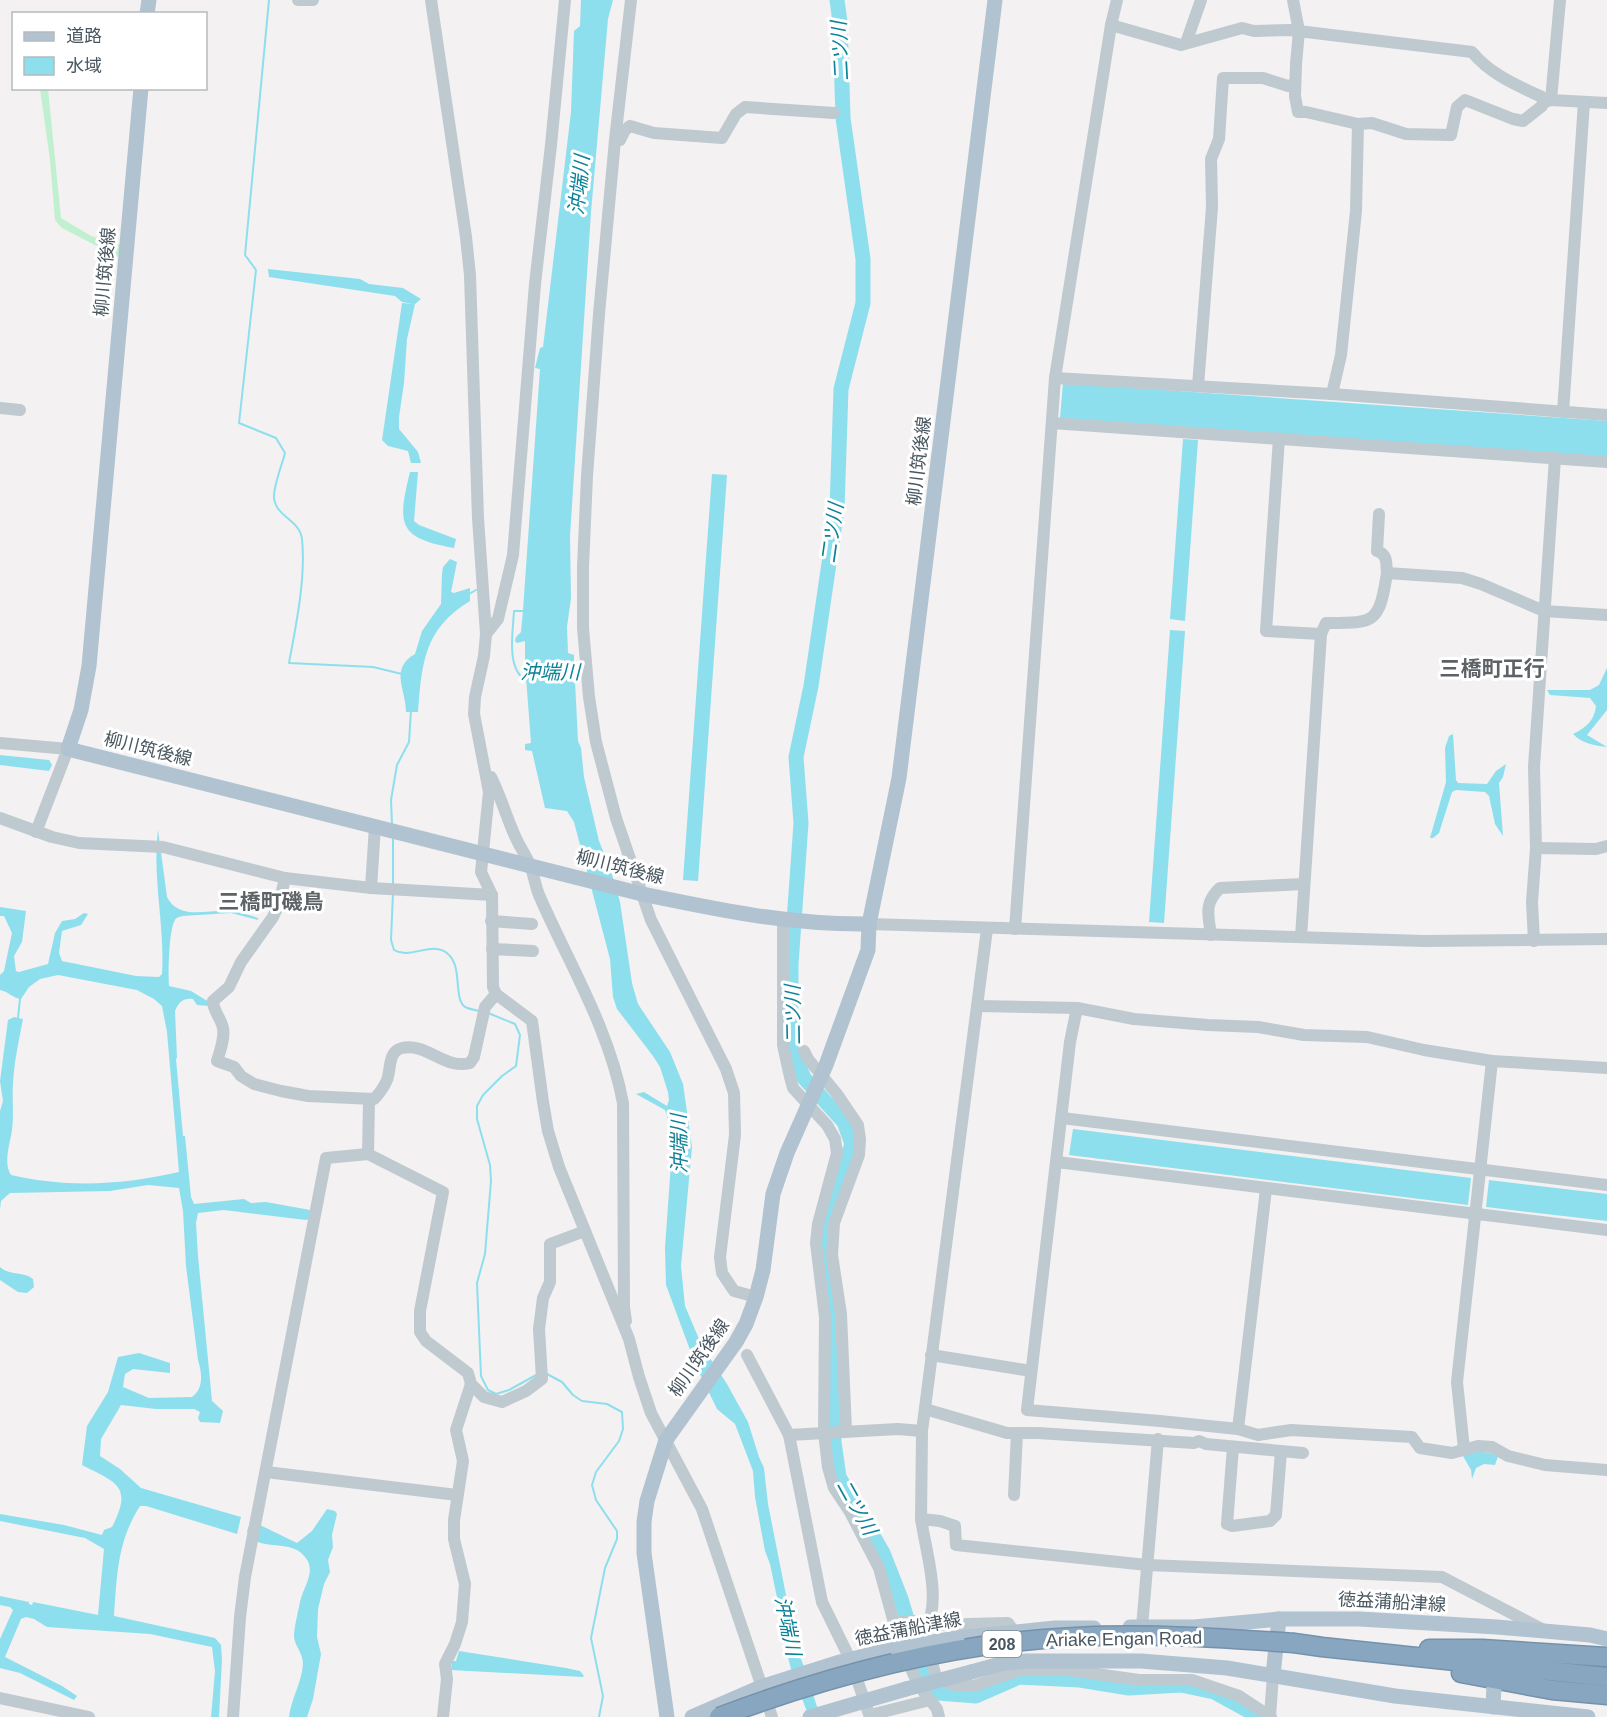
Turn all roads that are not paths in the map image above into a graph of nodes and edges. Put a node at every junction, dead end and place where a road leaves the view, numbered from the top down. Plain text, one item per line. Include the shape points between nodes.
1 (298, 0) edge
2 (313, 0) edge
3 (431, 0) edge
4 (565, 0) edge
5 (631, 0) edge
6 (995, 0) edge
7 (1117, 0) edge
8 (1201, 0) edge
9 (1293, 0) edge
10 (1560, 0) edge
11 (1111, 25) junction
12 (1299, 31) junction
13 (1186, 43) junction
14 (1295, 84) junction
15 (141, 90) edge
16 (1547, 101) junction
17 (1584, 102) junction
18 (1607, 103) edge
19 (834, 113) dead end
20 (1358, 124) junction
21 (615, 140) junction
22 (1055, 378) junction
23 (1198, 386) junction
24 (1332, 393) junction
25 (0, 408) edge
26 (20, 411) dead end
27 (1563, 412) junction
28 (1607, 415) edge
29 (1052, 423) junction
30 (1279, 438) junction
31 (1555, 458) junction
32 (1607, 462) edge
33 (1379, 514) dead end
34 (1387, 573) junction
35 (1544, 610) junction
36 (1607, 615) edge
37 (486, 634) junction
38 (1321, 634) junction
39 (0, 743) edge
40 (68, 749) junction
41 (486, 768) junction
42 (0, 818) edge
43 (386, 829) junction
44 (36, 832) junction
45 (1607, 846) edge
46 (1536, 848) junction
47 (482, 853) junction
48 (534, 866) junction
49 (285, 878) junction
50 (1304, 884) junction
51 (371, 888) junction
52 (638, 892) junction
53 (492, 895) junction
54 (491, 921) junction
55 (783, 921) junction
56 (532, 924) dead end
57 (869, 924) junction
58 (987, 929) junction
59 (1015, 929) junction
60 (1211, 935) junction
61 (1301, 937) junction
62 (1607, 939) edge
63 (1534, 941) junction
64 (492, 949) junction
65 (533, 951) dead end
66 (496, 994) junction
67 (977, 1006) junction
68 (1077, 1008) junction
69 (804, 1051) dead end
70 (1492, 1061) junction
71 (1607, 1068) edge
72 (824, 1071) junction
73 (369, 1101) junction
74 (808, 1104) junction
75 (1062, 1118) junction
76 (368, 1154) junction
77 (1057, 1162) junction
78 (1480, 1174) junction
79 (1607, 1185) edge
80 (1266, 1189) junction
81 (1475, 1213) junction
82 (818, 1230) junction
83 (833, 1230) junction
84 (1607, 1230) edge
85 (585, 1231) junction
86 (756, 1297) junction
87 (629, 1340) junction
88 (747, 1355) dead end
89 (931, 1355) junction
90 (1031, 1371) junction
91 (471, 1384) junction
92 (925, 1409) junction
93 (1238, 1429) junction
94 (846, 1431) junction
95 (922, 1431) junction
96 (824, 1432) junction
97 (1017, 1433) junction
98 (669, 1435) junction
99 (789, 1435) junction
100 (1158, 1439) junction
101 (1233, 1447) junction
102 (1464, 1449) junction
103 (1281, 1451) junction
104 (1303, 1453) dead end
105 (1607, 1470) edge
106 (266, 1472) junction
107 (457, 1495) junction
108 (1014, 1495) dead end
109 (921, 1519) junction
110 (1147, 1565) junction
111 (1494, 1605) junction
112 (1279, 1618) junction
113 (894, 1623) junction
114 (929, 1625) junction
115 (1142, 1627) junction
116 (1497, 1627) junction
117 (1546, 1631) junction
118 (1015, 1633) junction
119 (1607, 1639) edge
120 (1497, 1643) dead end
121 (1294, 1645) junction
122 (1322, 1647) junction
123 (1607, 1657) edge
124 (845, 1661) junction
125 (1142, 1661) junction
126 (1273, 1675) junction
127 (1607, 1677) edge
128 (1139, 1680) junction
129 (1494, 1685) dead end
130 (765, 1686) junction
131 (1607, 1695) edge
132 (0, 1698) edge
133 (930, 1700) junction
134 (1493, 1707) junction
135 (865, 1709) edge
136 (89, 1717) edge
137 (233, 1717) edge
138 (442, 1717) edge
139 (667, 1717) edge
140 (692, 1717) edge
141 (718, 1717) edge
142 (732, 1717) edge
143 (772, 1717) edge
144 (810, 1717) edge
145 (939, 1717) edge
146 (1271, 1717) edge
147 (1588, 1717) edge

1 - 2 street
3 - 37 street via 470,275 477,518
4 - 37 street via 535,284 513,555 498,620
5 - 21 street
6 - 57 main road, 柳川筑後線 via 898,778
7 - 11 street
8 - 13 street
9 - 12 street
10 - 16 street
11 - 13 street via 1181,45
11 - 22 street
12 - 13 street via 1242,28
12 - 14 street
12 - 16 street via 1466,51 1506,80
14 - 20 street via 1298,112
14 - 23 street via 1288,86 1263,78 1223,78 1219,139 1211,159 1212,207
15 - 40 main road, 柳川筑後線 via 89,660 81,710
16 - 17 street
16 - 20 street via 1523,121 1465,100 1457,107 1450,135 1406,134 1372,123
17 - 18 street
17 - 27 street
19 - 21 street via 745,107 736,114 722,138 654,133 630,126 620,140
20 - 24 street via 1356,211 1341,355
21 - 52 street via 587,476 583,628 596,742
22 - 23 street
22 - 29 street
23 - 24 street
24 - 27 street
25 - 26 street
27 - 28 street
29 - 30 street
29 - 59 street
30 - 31 street
30 - 38 street via 1266,631
31 - 32 street
31 - 35 street
33 - 34 street via 1377,551 1386,557
34 - 35 street via 1461,578
34 - 38 street via 1378,613 1369,621 1326,623
35 - 36 street
35 - 46 street via 1534,767
37 - 41 street via 474,714
38 - 50 street
39 - 40 street
40 - 43 main road, 柳川筑後線
40 - 44 street
41 - 47 street via 489,792
41 - 48 street via 515,837
42 - 44 street
43 - 47 main road, 柳川筑後線
43 - 51 street
44 - 49 street via 79,843 163,847
45 - 46 street
46 - 63 street
47 - 48 main road, 柳川筑後線
47 - 53 street via 481,872
48 - 52 main road, 柳川筑後線
48 - 87 street via 538,893 588,996 619,1082 623,1103 624,1307
49 - 51 street
49 - 73 street via 273,917 241,962 229,987 213,1001 224,1032 218,1061 234,1067 254,1084 308,1096
50 - 60 street via 1220,888 1211,896 1208,907
50 - 61 street
51 - 53 street
52 - 55 main road, 柳川筑後線
52 - 86 street via 726,1069 734,1093 735,1135 720,1257 722,1273 734,1291
53 - 54 street
54 - 56 street
54 - 64 street
55 - 57 main road, 柳川筑後線
55 - 74 street via 783,1045 794,1088
57 - 58 street
57 - 72 main road, 柳川筑後線 via 868,950
58 - 59 street
58 - 67 street
59 - 60 street
60 - 61 street
61 - 63 street
62 - 63 street
64 - 65 street
64 - 66 street
66 - 73 street via 483,1012 470,1063 452,1064 432,1054 401,1048 393,1054 380,1093
66 - 85 street via 532,1021 548,1131
67 - 68 street
67 - 89 street
68 - 70 street via 1145,1020 1367,1037
68 - 75 street
69 - 72 street
70 - 71 street
70 - 78 street
72 - 74 main road, 柳川筑後線
72 - 83 street via 858,1125 860,1139
73 - 76 street
74 - 82 street via 827,1125 837,1153
74 - 86 main road, 柳川筑後線 via 773,1194
75 - 77 street
75 - 78 street
76 - 91 street via 443,1192 420,1311 420,1332 468,1373
76 - 106 street via 329,1157 324,1162
77 - 80 street
77 - 90 street
78 - 79 street
78 - 81 street
80 - 81 street
80 - 93 street
81 - 84 street
81 - 102 street via 1457,1382
82 - 83 street
82 - 96 street via 816,1243 825,1317
83 - 94 street
85 - 87 street
85 - 91 street via 550,1244 550,1282 543,1298 539,1329 542,1379 502,1402 484,1397
86 - 98 main road, 柳川筑後線 via 736,1342
87 - 98 street via 651,1413
88 - 99 street
89 - 90 street
89 - 92 street
90 - 93 street via 1027,1410
91 - 107 street via 456,1430 463,1461
92 - 95 street
92 - 97 street
93 - 102 street via 1258,1435 1291,1430 1412,1437 1420,1448 1452,1453
94 - 95 street
94 - 96 street
95 - 109 street
96 - 99 street
96 - 113 street via 834,1488 879,1568
97 - 100 street
97 - 108 street
98 - 130 street via 702,1509
98 - 139 main road, 柳川筑後線 via 647,1501 644,1532 648,1589
99 - 124 street via 822,1602
100 - 101 street
100 - 110 street
101 - 103 street
101 - 103 street via 1227,1524 1232,1526 1270,1521 1276,1515
102 - 105 street via 1492,1447 1508,1456 1545,1465
103 - 104 street
106 - 107 street
106 - 137 street via 245,1577
107 - 138 street via 454,1539 465,1584 462,1622 445,1664
109 - 110 street via 955,1526 956,1545
109 - 114 street via 934,1599
110 - 111 street via 1442,1577
110 - 115 street
111 - 116 street
111 - 117 street
112 - 115 main road, 徳益蒲船津線 via 1194,1627
112 - 116 main road, 徳益蒲船津線
112 - 126 main road
113 - 114 street via 914,1621
113 - 133 street via 918,1684
114 - 118 street via 1008,1623
114 - 128 street via 924,1633 936,1677 955,1686 974,1686 1023,1669 1068,1670
115 - 118 main road, 徳益蒲船津線
115 - 125 main road
116 - 117 main road, 徳益蒲船津線
116 - 120 main road
117 - 119 main road, 徳益蒲船津線
118 - 124 main road, 徳益蒲船津線, bridge via 896,1648
121 - 122 highway, Ariake Engan Road / 208
121 - 141 highway, Ariake Engan Road / 208, bridge via 1134,1635 971,1647 829,1679
121 - 142 highway, Ariake Engan Road / 208, bridge via 1134,1640 972,1652 831,1684
122 - 123 highway via 1482,1649
122 - 127 highway, Ariake Engan Road / 208
122 - 131 highway via 1552,1690
124 - 130 main road, 徳益蒲船津線
124 - 135 street
125 - 126 main road
125 - 128 street
125 - 135 main road, bridge via 1004,1663 906,1689
126 - 134 main road via 1395,1696
126 - 146 street
128 - 146 street via 1192,1680 1239,1696
129 - 134 main road
130 - 140 main road, 徳益蒲船津線
130 - 143 street
132 - 136 street
133 - 135 street
133 - 145 street
134 - 147 main road
135 - 144 main road

